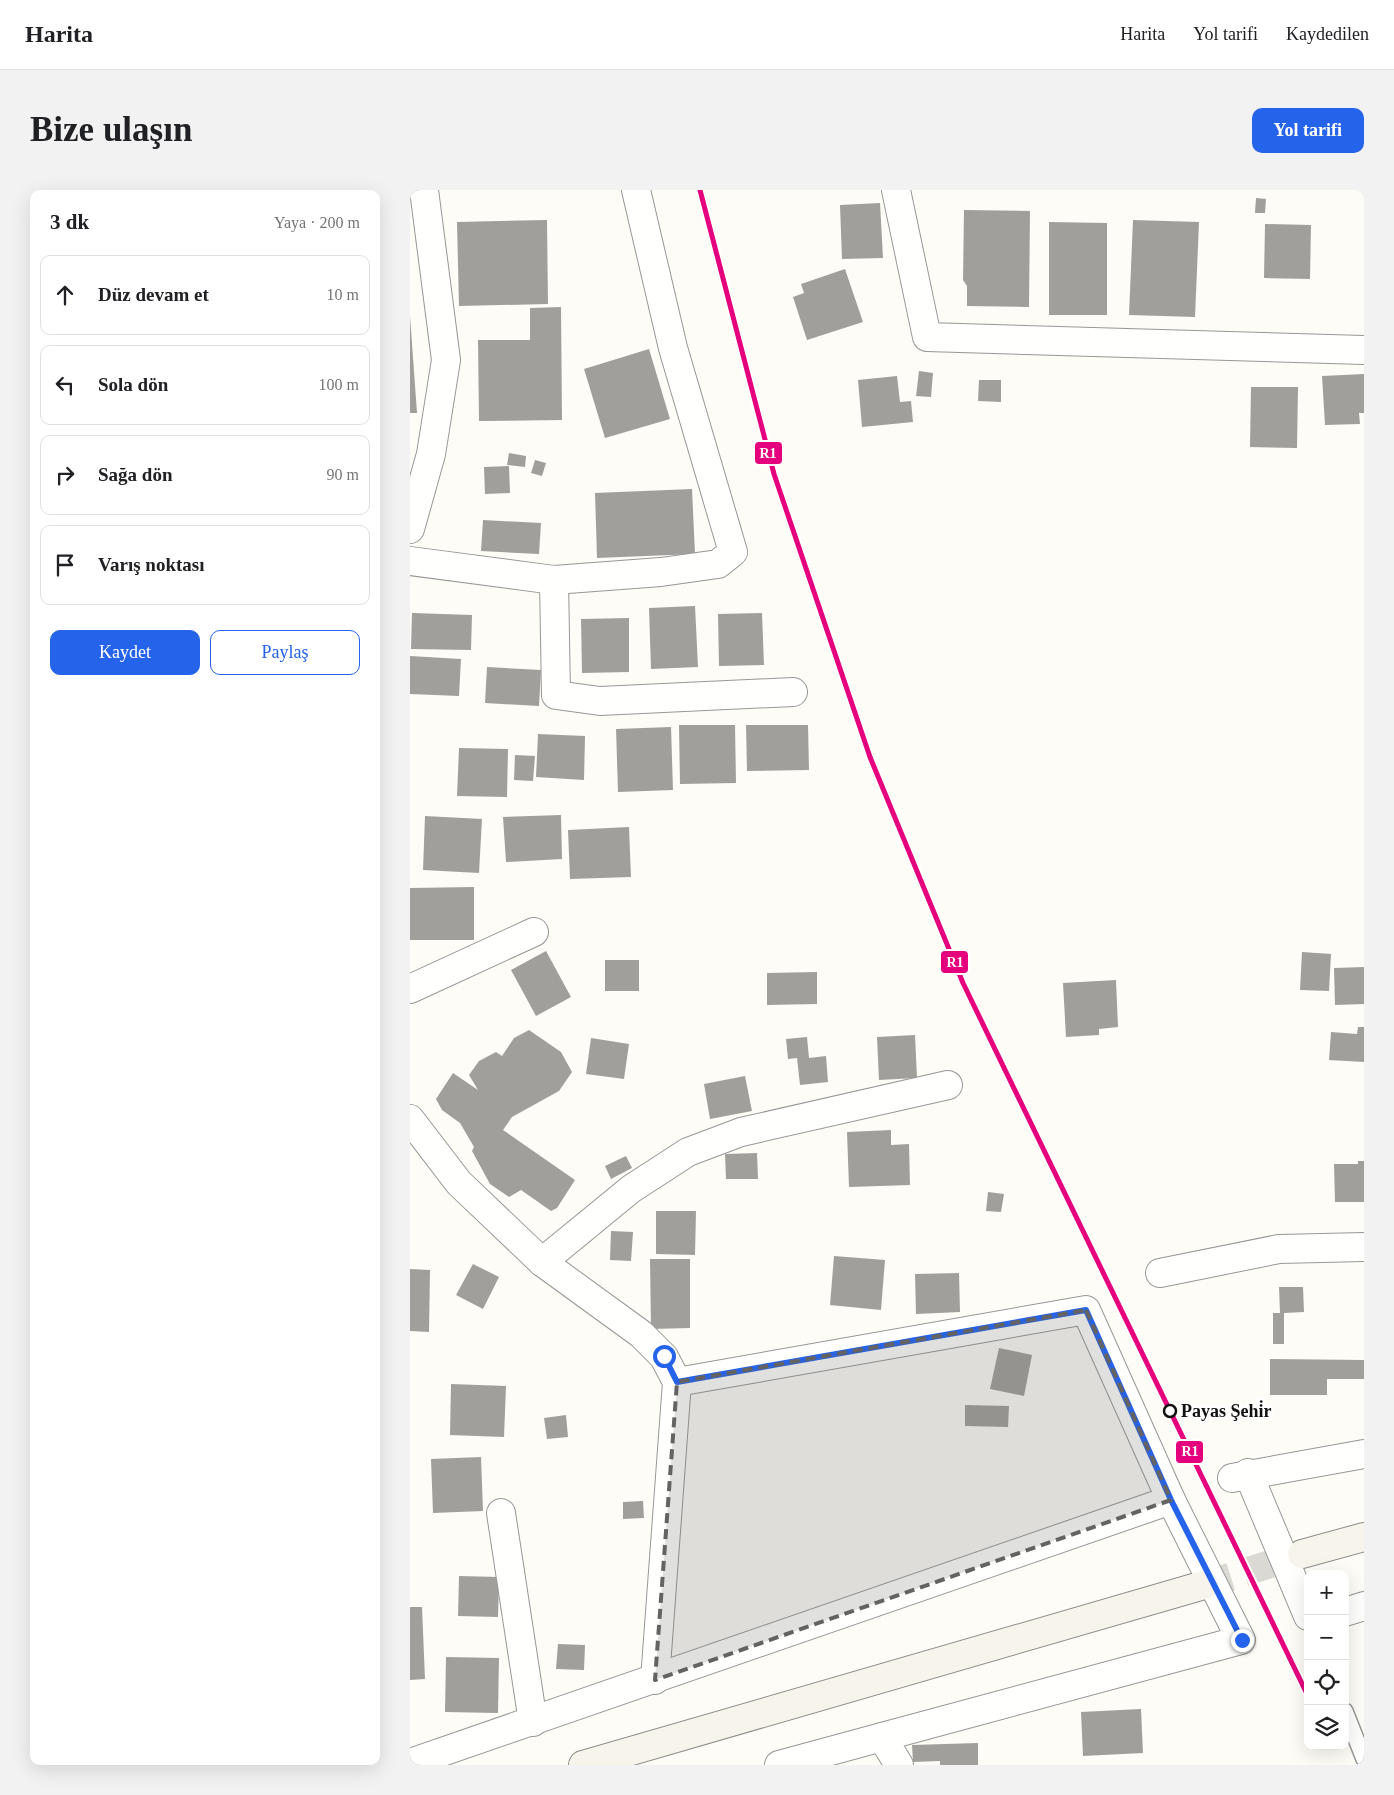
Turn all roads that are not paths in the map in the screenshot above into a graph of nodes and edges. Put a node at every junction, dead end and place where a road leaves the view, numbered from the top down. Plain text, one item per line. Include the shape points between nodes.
1 (424, 190) edge
2 (636, 190) edge
3 (896, 190) edge
4 (1364, 350) edge
5 (410, 529) edge
6 (410, 561) edge
7 (554, 580) junction
8 (793, 692) dead end
9 (534, 932) dead end
10 (410, 989) edge
11 (948, 1085) dead end
12 (410, 1120) edge
13 (1364, 1247) edge
14 (542, 1262) junction
15 (1160, 1273) dead end
16 (677, 1382) junction
17 (1364, 1454) edge
18 (1171, 1500) junction
19 (501, 1513) dead end
20 (1364, 1537) edge
21 (1302, 1554) tunnel mouth
22 (1204, 1585) tunnel mouth
23 (1364, 1606) edge
24 (1349, 1611) edge
25 (1308, 1615) edge
26 (655, 1680) junction
27 (1349, 1721) edge
28 (533, 1722) junction
29 (882, 1737) junction
30 (1364, 1759) edge
31 (410, 1764) edge
32 (583, 1765) edge
33 (779, 1765) edge
34 (899, 1765) edge

1 - 5 street via 446,360 431,454
2 - 7 street via 673,348 733,552 718,564 662,572
3 - 4 street via 927,336
6 - 7 street
7 - 8 street via 556,695 600,701
9 - 10 street
11 - 14 street via 741,1132 688,1152 631,1189
12 - 14 street via 459,1182
13 - 15 street via 1279,1249
14 - 16 street via 641,1334 664,1356
16 - 18 street via 1086,1310
16 - 26 street
17 - 25 street via 1240,1476
18 - 26 street
18 - 29 street via 1242,1640
19 - 28 street
20 - 21 main road
22 - 32 main road
23 - 24 street
26 - 28 street
27 - 30 lane
28 - 31 street
29 - 33 street
29 - 34 street

